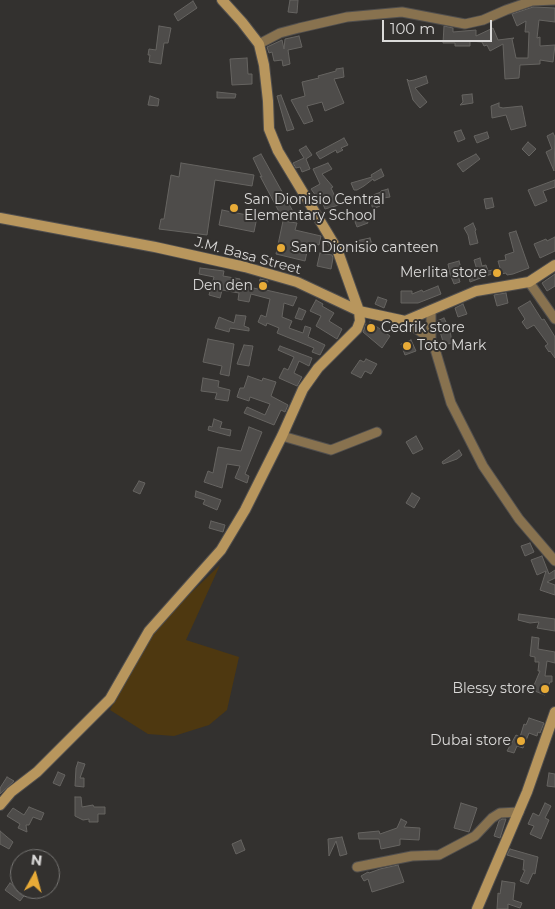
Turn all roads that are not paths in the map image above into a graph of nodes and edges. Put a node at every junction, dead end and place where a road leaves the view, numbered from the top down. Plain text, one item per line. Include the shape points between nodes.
1 (222, 0) edge
2 (555, 0) edge
3 (258, 44) junction
4 (0, 218) edge
5 (555, 265) edge
6 (529, 282) junction
7 (431, 310) junction
8 (359, 311) junction
9 (555, 318) edge
10 (405, 321) junction
11 (430, 339) junction
12 (377, 432) dead end
13 (282, 436) junction
14 (555, 561) edge
15 (555, 712) edge
16 (0, 804) edge
17 (518, 812) junction
18 (357, 867) dead end
19 (477, 909) edge

1 - 3 main road
2 - 3 street via 532,1 465,24 402,12 347,17 280,33
3 - 8 main road via 264,65 269,129 278,151 338,249
4 - 8 main road, J.M. Basa Street via 245,267 297,282
5 - 6 main road
6 - 7 main road via 476,291
6 - 9 street
7 - 10 main road
7 - 11 street
8 - 10 main road, J.M. Basa Street
8 - 13 main road via 357,329 313,375
10 - 11 street
11 - 14 street via 451,403 483,466 519,519
12 - 13 street via 331,450
13 - 16 main road via 221,550 149,631 110,699
15 - 17 main road
17 - 18 street via 500,813 475,836 440,855 412,856
17 - 19 main road

